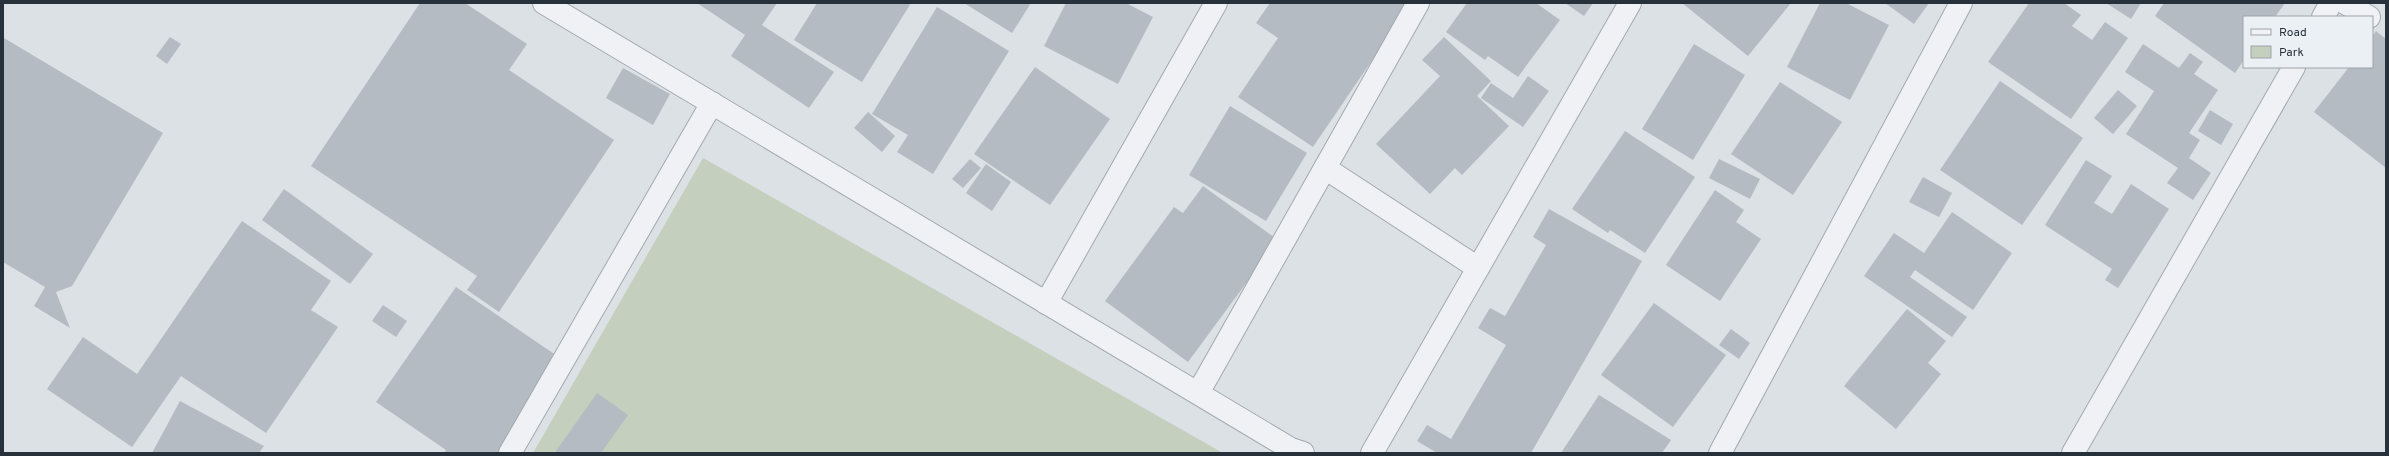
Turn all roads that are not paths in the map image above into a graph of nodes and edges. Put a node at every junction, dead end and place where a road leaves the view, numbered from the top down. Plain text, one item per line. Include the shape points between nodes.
1 (544, 3) edge
2 (1418, 3) edge
3 (1630, 3) edge
4 (1961, 3) edge
5 (2331, 3) edge
6 (2345, 3) edge
7 (1209, 5) edge
8 (2324, 16) edge
9 (2368, 16) edge
10 (2373, 19) edge
11 (2386, 26) edge
12 (2293, 68) edge
13 (712, 103) junction
14 (1325, 168) junction
15 (1478, 268) junction
16 (1046, 303) junction
17 (1198, 393) junction
18 (510, 453) edge
19 (1303, 453) edge
20 (1372, 453) edge
21 (1720, 453) edge
22 (2073, 453) edge

1 - 13 street
2 - 14 street
3 - 15 street
4 - 21 street
5 - 8 street
6 - 9 street
7 - 16 street
10 - 11 street
12 - 22 street
13 - 16 street
13 - 18 street
14 - 15 street
14 - 17 street
15 - 20 street
16 - 17 street
17 - 19 street via 1291,449

